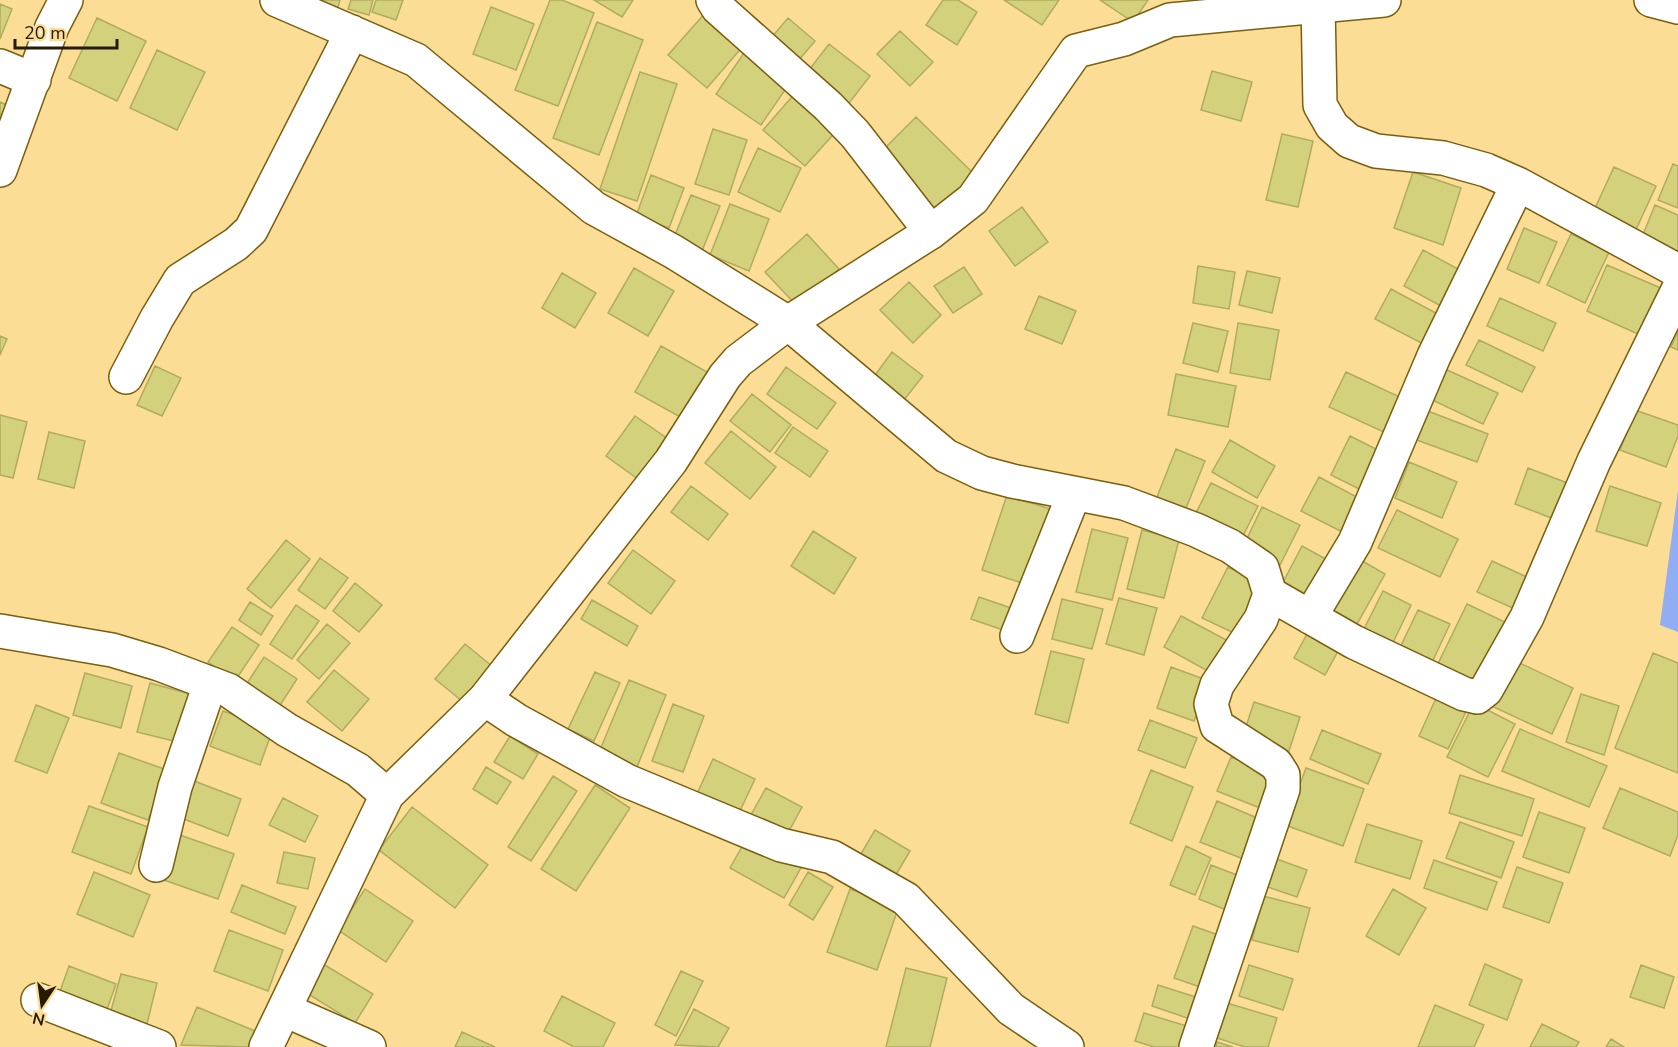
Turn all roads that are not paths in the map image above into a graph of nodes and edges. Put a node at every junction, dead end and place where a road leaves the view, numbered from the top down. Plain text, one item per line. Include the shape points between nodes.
1 (66, 0) edge
2 (278, 0) edge
3 (713, 0) edge
4 (1384, 0) edge
5 (1651, 0) edge
6 (1317, 4) junction
7 (1678, 7) edge
8 (1172, 10) edge
9 (352, 32) junction
10 (0, 66) edge
11 (34, 81) junction
12 (0, 170) edge
13 (1518, 184) junction
14 (931, 232) junction
15 (1678, 271) edge
16 (1678, 290) edge
17 (788, 323) junction
18 (126, 377) dead end
19 (1074, 494) junction
20 (1270, 594) junction
21 (1310, 617) junction
22 (0, 631) edge
23 (1017, 636) dead end
24 (210, 684) junction
25 (485, 699) junction
26 (387, 795) junction
27 (156, 865) dead end
28 (38, 1000) dead end
29 (285, 1010) junction
30 (159, 1047) edge
31 (266, 1047) edge
32 (369, 1047) edge
33 (1067, 1047) edge
34 (1196, 1047) edge

1 - 11 street via 52,27
2 - 9 street
3 - 14 street via 855,134
4 - 6 street
5 - 7 street
6 - 8 street
6 - 13 street via 1320,105 1332,126 1349,141 1376,151 1443,158
8 - 14 street via 1124,39 1076,51 973,199
9 - 17 street via 416,60 594,208
9 - 18 street via 251,230 180,280
10 - 11 street
11 - 12 street
13 - 15 street
13 - 21 street via 1434,356 1365,522
14 - 17 street
16 - 21 street via 1594,461 1527,617 1486,690 1477,697 1464,694
17 - 19 street via 946,456 982,473
17 - 25 street via 738,361 725,376 671,461
19 - 20 street via 1124,503 1230,546 1262,568
19 - 23 street
20 - 21 street
20 - 34 street via 1261,619 1217,686 1211,705 1217,726 1276,764 1283,774 1283,789
22 - 24 street via 112,650
24 - 26 street via 228,690 287,730 358,770
24 - 27 street via 175,787
25 - 26 street
25 - 33 street via 627,781 781,845 832,857 906,899 1011,1009
26 - 29 street
28 - 30 street
29 - 31 street
29 - 32 street

